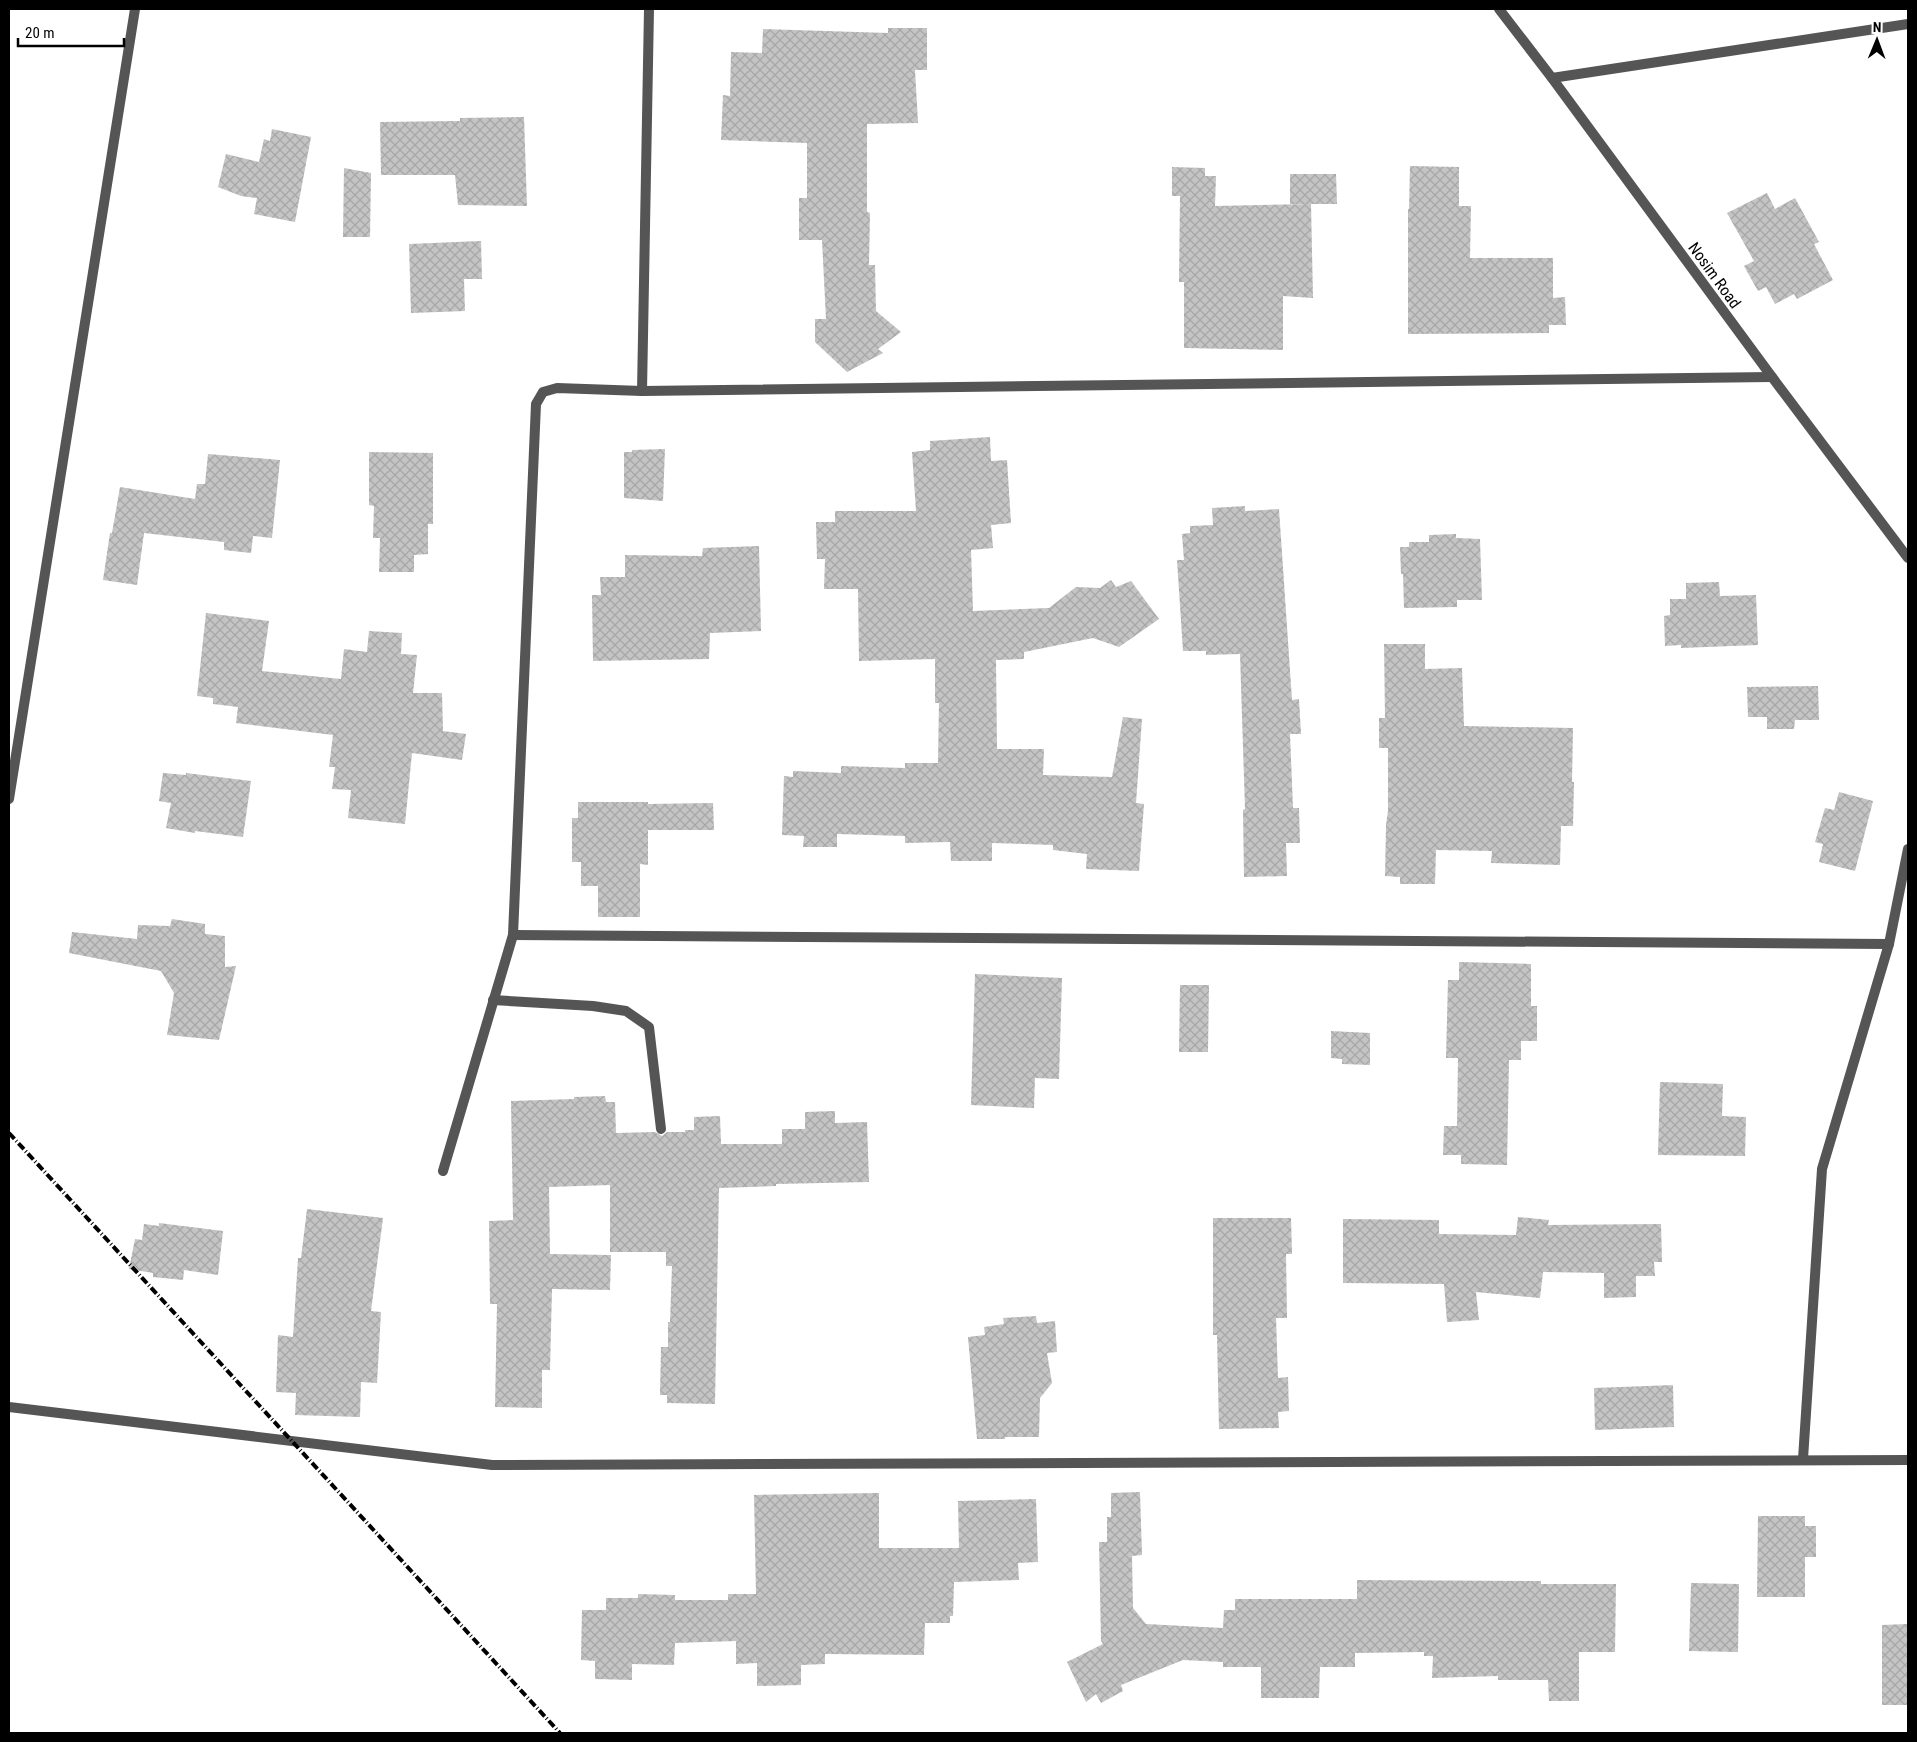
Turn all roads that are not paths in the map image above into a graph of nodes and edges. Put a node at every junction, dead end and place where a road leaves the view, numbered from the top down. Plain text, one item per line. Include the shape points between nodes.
1 (135, 9) edge
2 (650, 9) edge
3 (1499, 9) edge
4 (1908, 24) edge
5 (1552, 78) junction
6 (1772, 377) junction
7 (642, 391) junction
8 (1908, 558) edge
9 (9, 799) edge
10 (1908, 849) edge
11 (513, 935) junction
12 (1890, 944) junction
13 (494, 1000) junction
14 (661, 1128) dead end
15 (443, 1172) dead end
16 (9, 1407) edge
17 (1803, 1460) junction
18 (1908, 1460) edge

1 - 9 street
2 - 7 street
3 - 5 street, Nosim Road
4 - 5 street
5 - 6 street, Nosim Road
6 - 7 street
6 - 8 street, Nosim Road
7 - 11 street via 556,388 543,392 536,404
10 - 12 street
11 - 12 street
11 - 13 street
12 - 17 street via 1822,1169
13 - 14 street via 626,1011 649,1027
13 - 15 street
16 - 17 street via 492,1465
17 - 18 street

